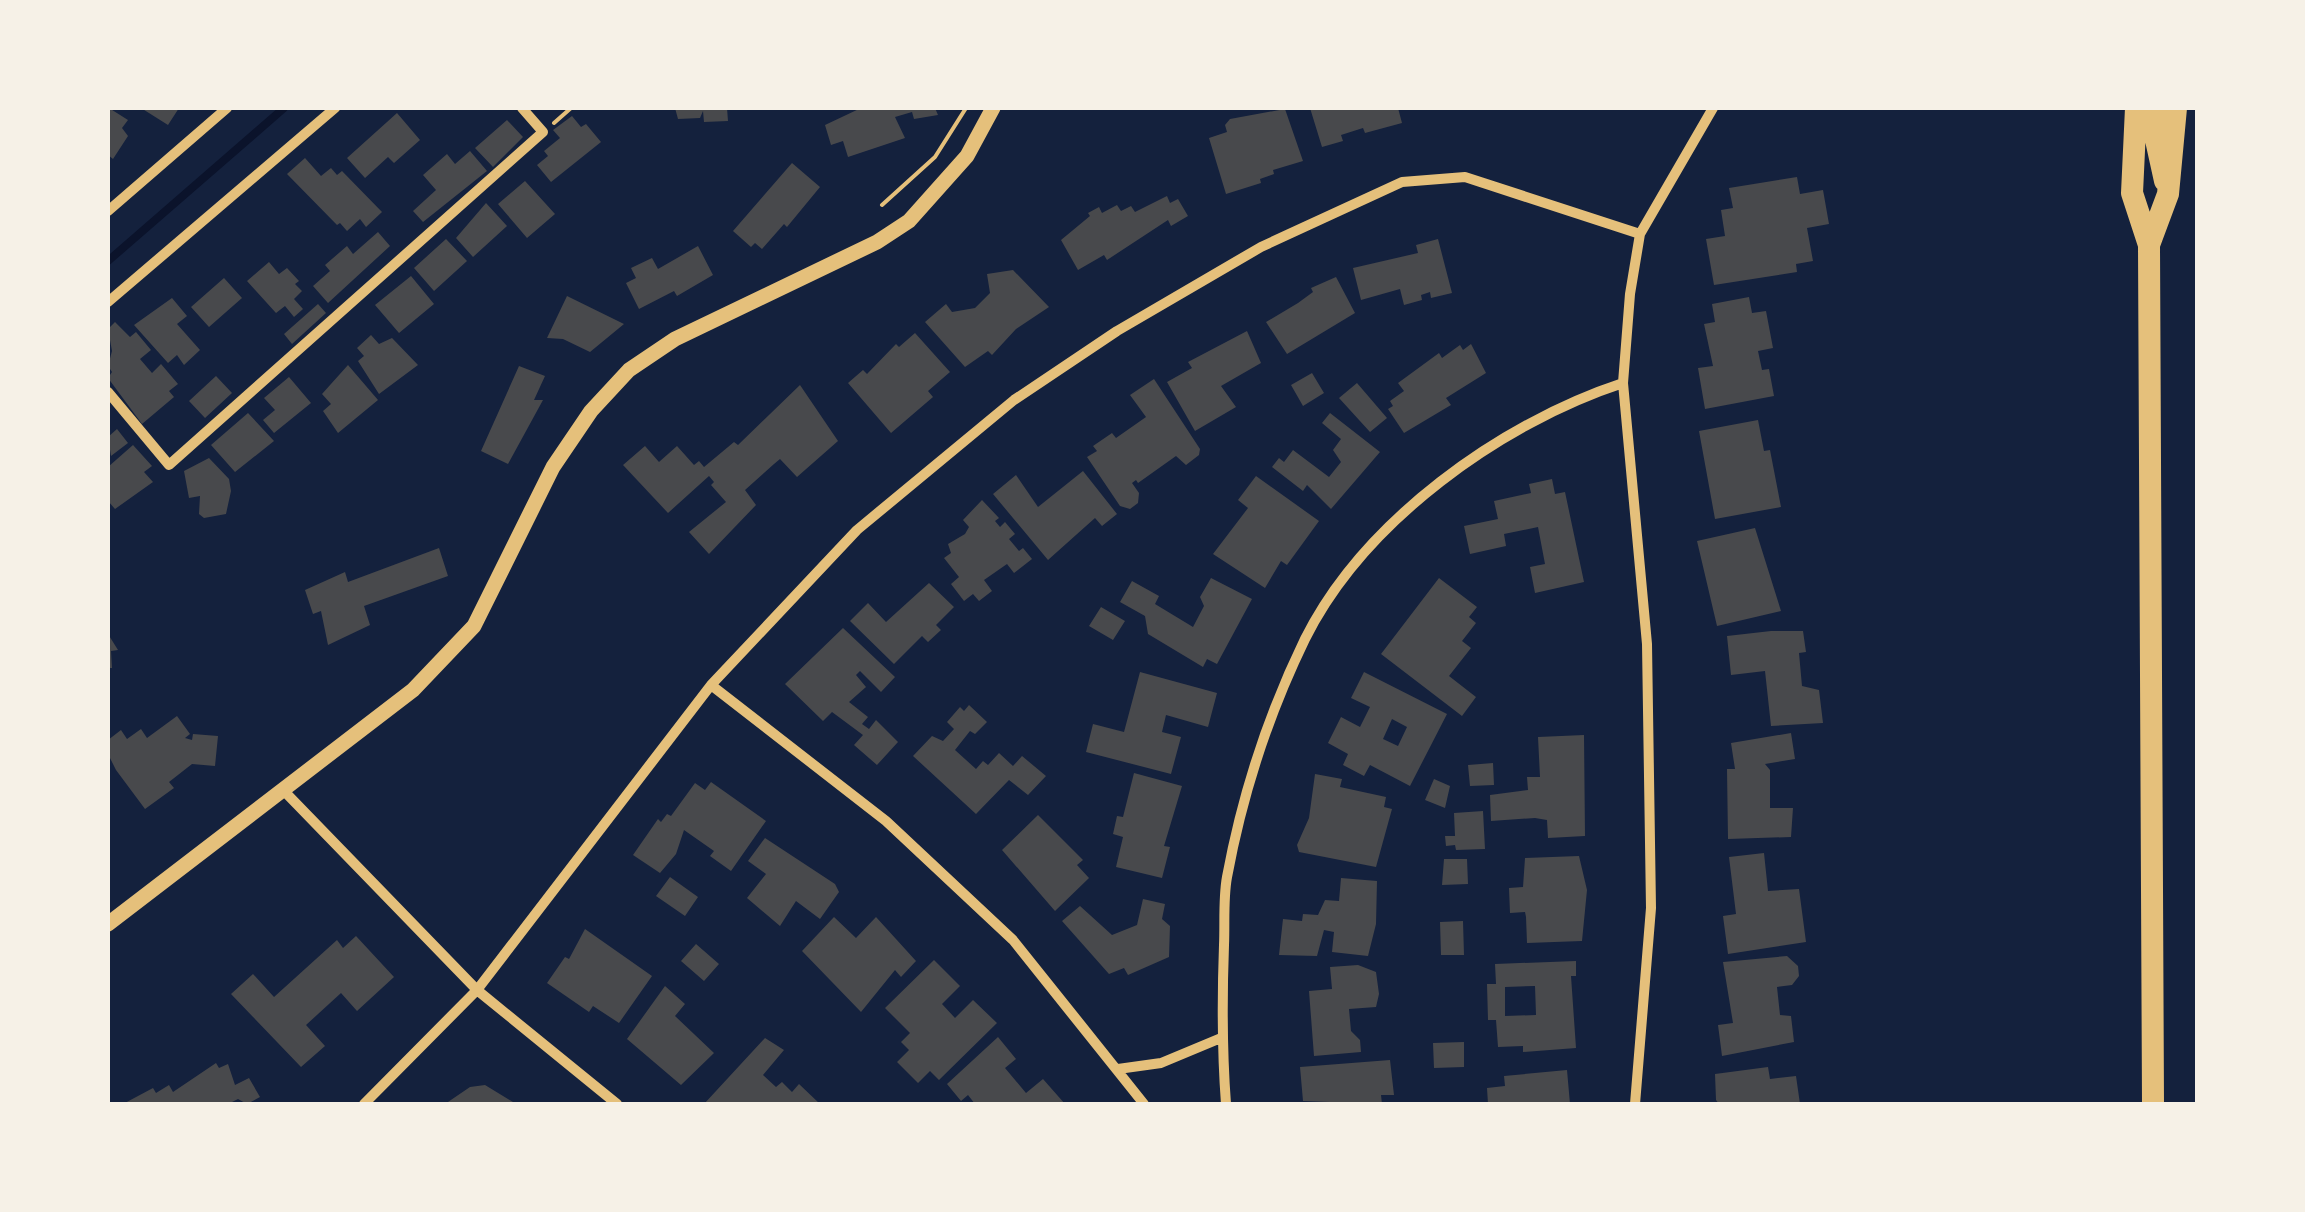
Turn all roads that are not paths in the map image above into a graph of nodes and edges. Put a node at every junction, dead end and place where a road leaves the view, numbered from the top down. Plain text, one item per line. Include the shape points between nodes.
1 (227, 108) edge
2 (335, 108) edge
3 (522, 108) edge
4 (993, 108) edge
5 (1713, 108) edge
6 (2136, 108) edge
7 (2157, 108) edge
8 (2176, 108) edge
9 (2168, 194) junction
10 (108, 211) edge
11 (1640, 234) junction
12 (2149, 245) junction
13 (108, 302) edge
14 (1623, 383) junction
15 (108, 392) edge
16 (711, 686) junction
17 (286, 792) junction
18 (108, 924) edge
19 (477, 990) junction
20 (1221, 1038) junction
21 (1118, 1069) junction
22 (364, 1104) edge
23 (617, 1104) edge
24 (1144, 1104) edge
25 (1226, 1104) edge
26 (1635, 1104) edge
27 (2153, 1104) edge

1 - 10 street
2 - 13 street
3 - 15 street via 543,132 169,465
4 - 17 street via 967,156 909,220 877,242 675,338 629,370 554,466 474,626 413,690
5 - 11 street
6 - 12 highway via 2132,193
7 - 9 highway via 2156,140
8 - 9 highway
9 - 12 highway
11 - 14 street
11 - 16 street via 1465,177 1402,182 1339,208 1117,330 1014,400 857,530
12 - 27 highway
14 - 20 street via 1570,401 1446,475 1359,560 1306,636 1263,740 1226,880
14 - 26 street via 1647,663 1650,908
16 - 19 street
16 - 21 street via 886,821 1013,940
17 - 18 street
17 - 19 street
19 - 22 street
19 - 23 street
20 - 21 street via 1161,1064
20 - 25 street
21 - 24 street

